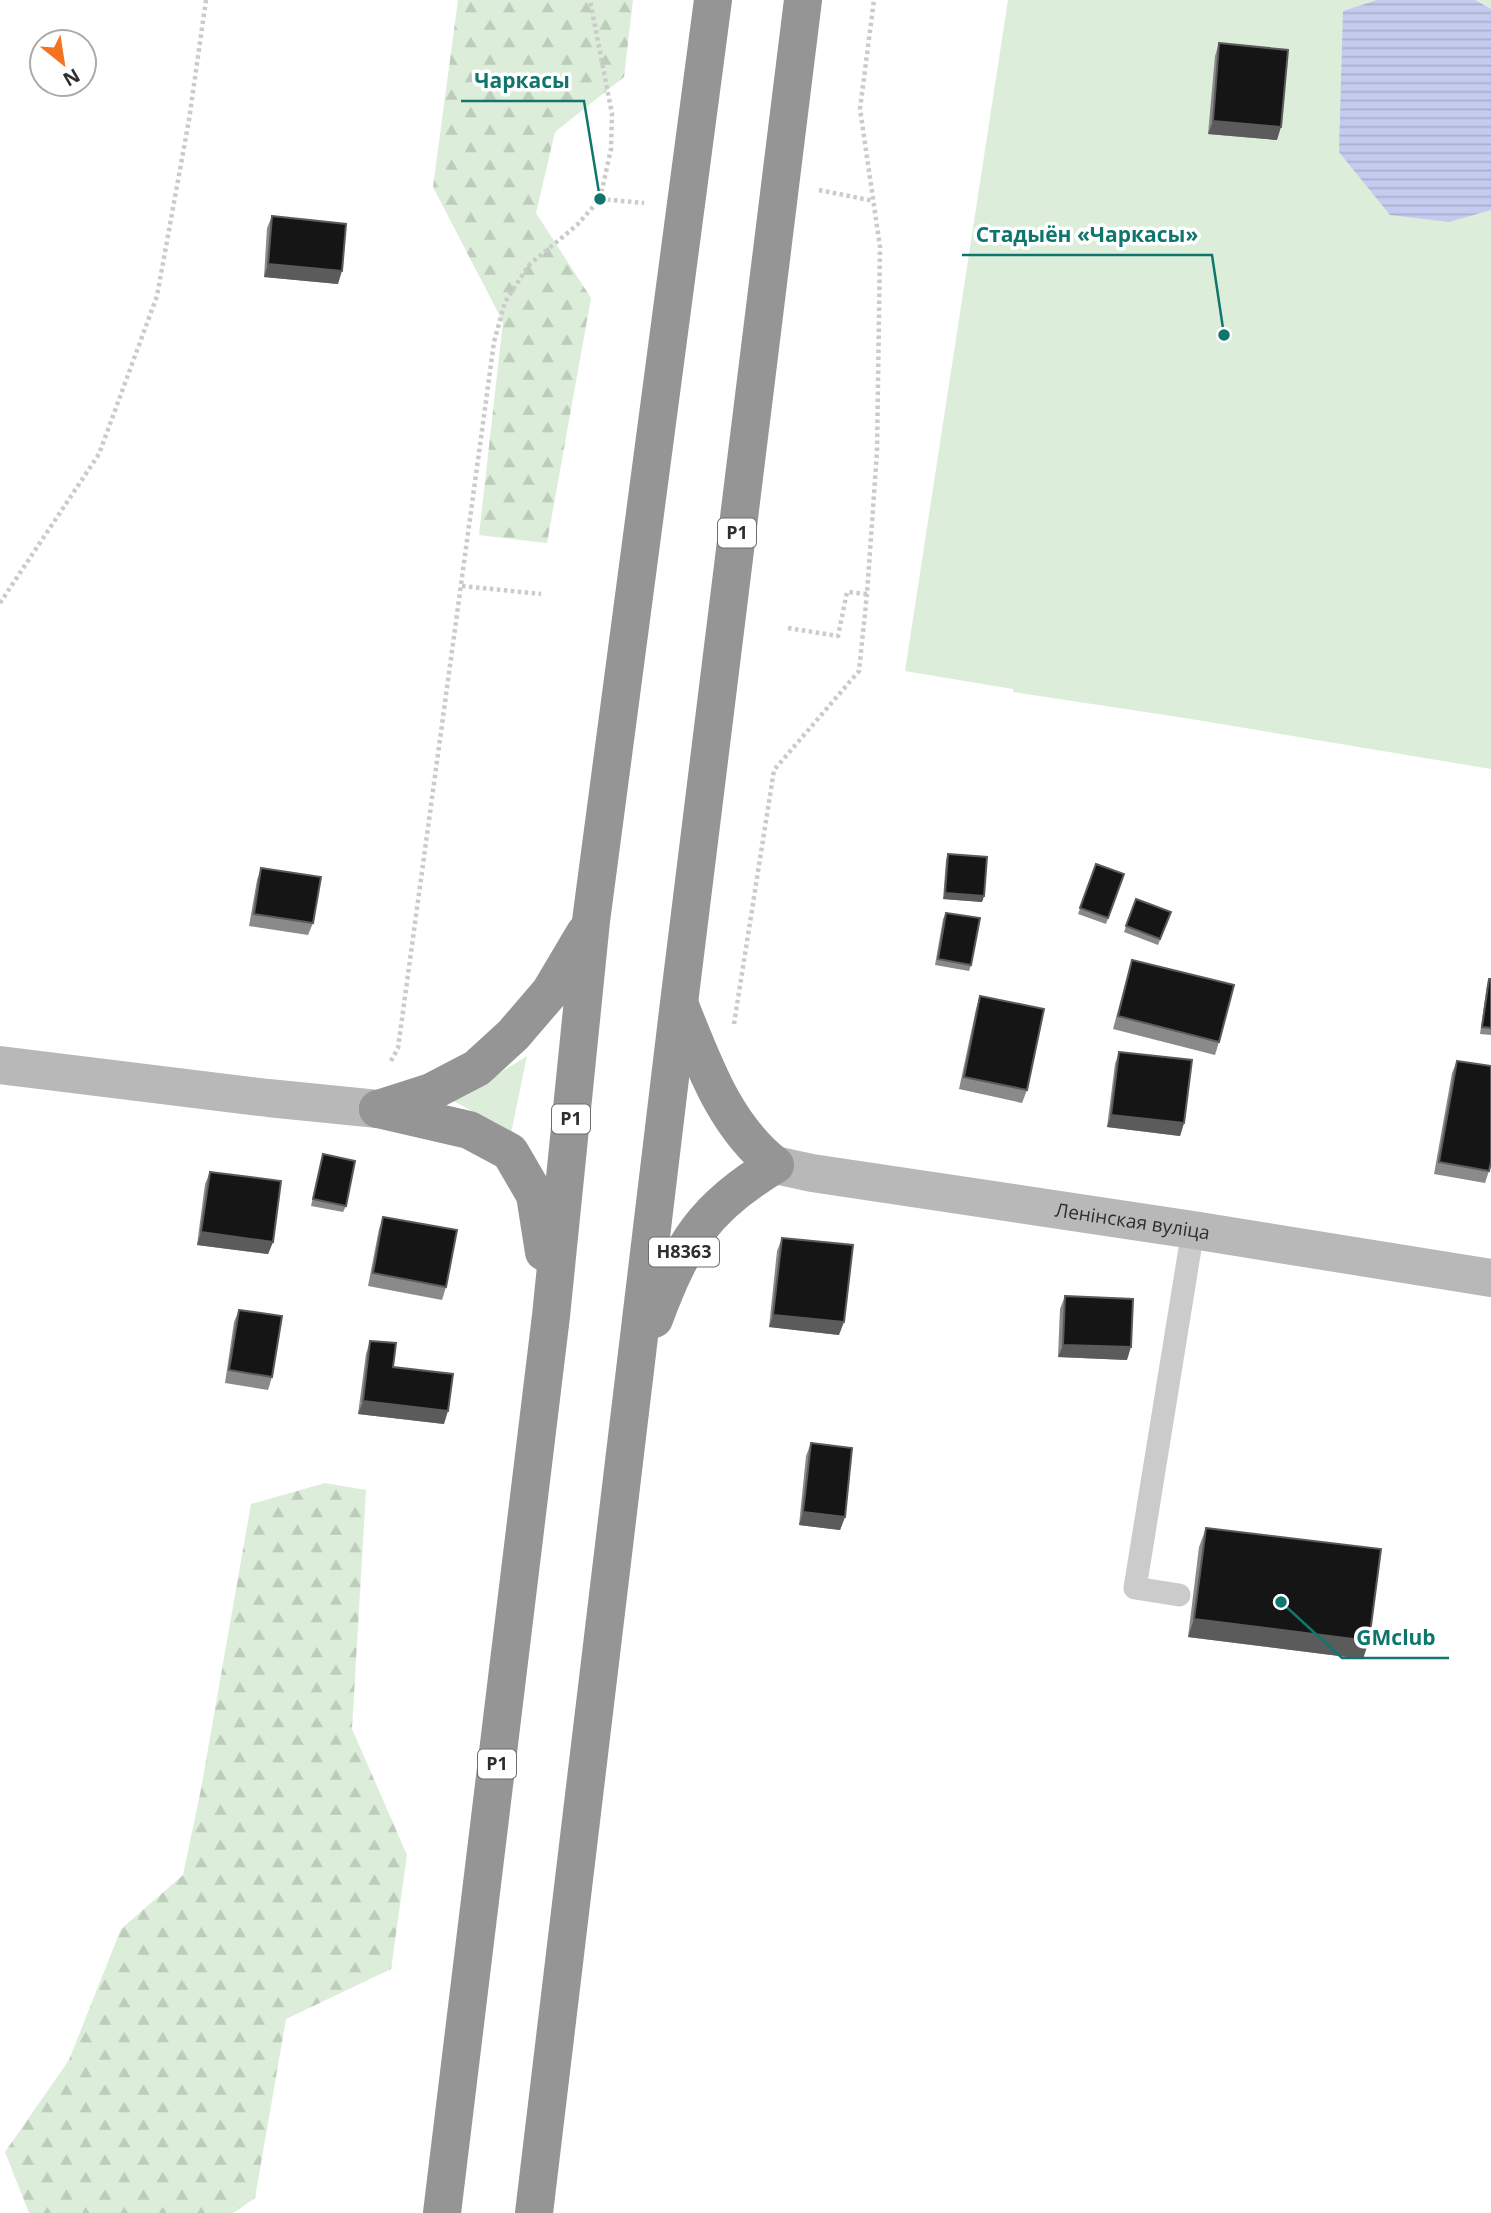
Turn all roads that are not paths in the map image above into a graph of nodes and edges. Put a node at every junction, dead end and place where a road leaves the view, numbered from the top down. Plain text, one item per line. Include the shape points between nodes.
1 (713, 0) edge
2 (803, 0) edge
3 (591, 921) junction
4 (679, 1003) junction
5 (0, 1065) edge
6 (379, 1110) junction
7 (775, 1166) junction
8 (1193, 1230) junction
9 (1491, 1279) edge
10 (551, 1316) junction
11 (634, 1369) junction
12 (1179, 1595) dead end
13 (442, 2213) edge
14 (534, 2213) edge

1 - 3 highway, Р1
2 - 4 highway, Р1
3 - 6 highway via 550,992 477,1068 431,1092
3 - 10 highway, Р1
4 - 7 highway via 724,1107 758,1152
4 - 11 highway, Р1
5 - 6 street
6 - 10 highway via 469,1130 510,1152 535,1195
7 - 8 street, Ленінская вуліца
7 - 11 highway, Н8363 via 747,1182 700,1225 678,1260
8 - 9 street, Ленінская вуліца
8 - 12 lane via 1135,1588
10 - 13 highway, Р1
11 - 14 highway, Р1

